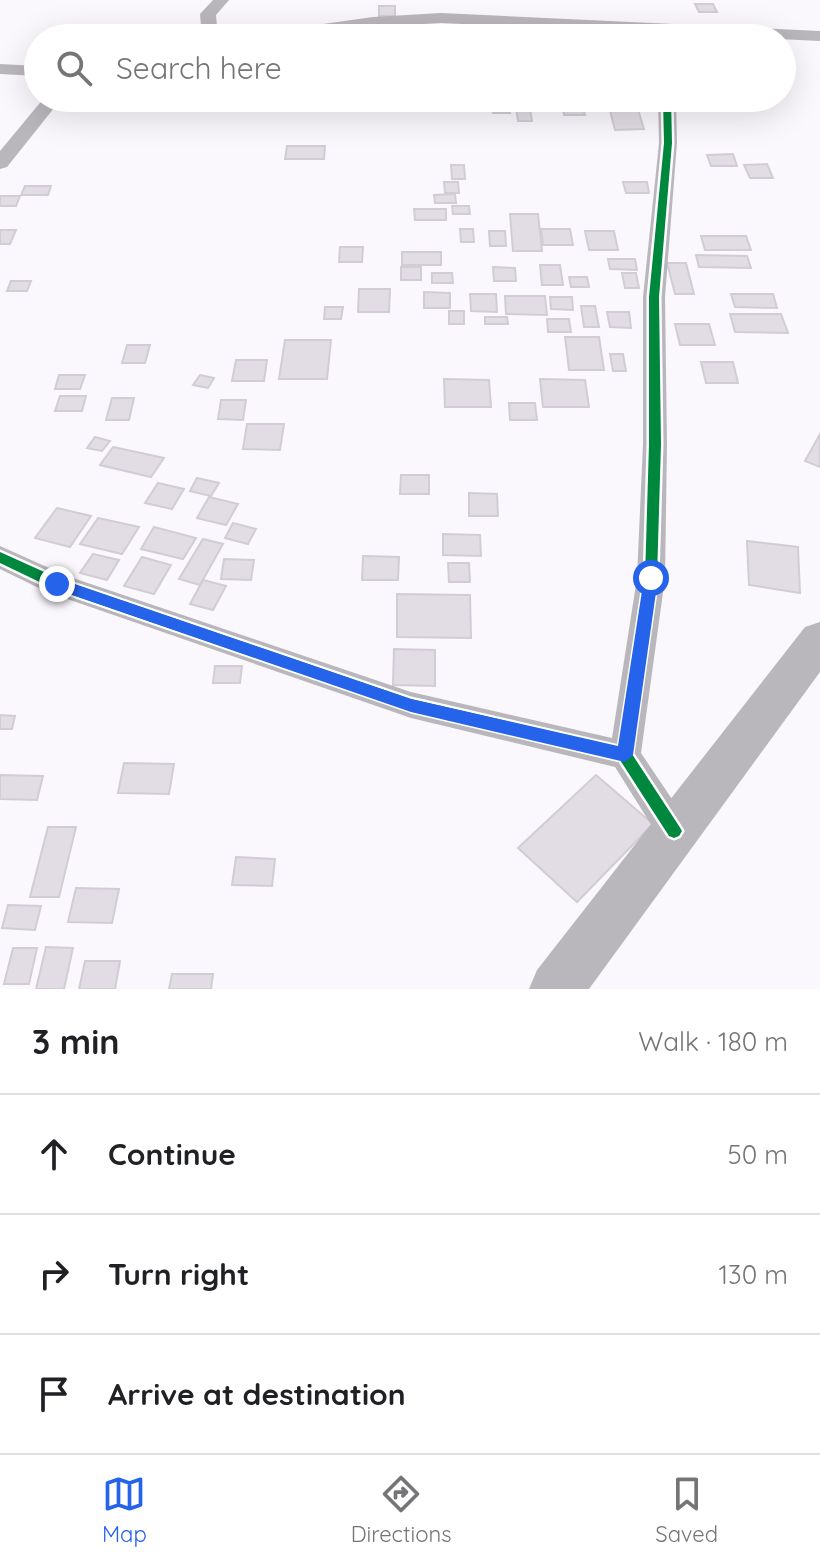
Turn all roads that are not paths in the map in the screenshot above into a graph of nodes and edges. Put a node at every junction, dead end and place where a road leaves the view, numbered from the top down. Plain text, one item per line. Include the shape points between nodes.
1 (221, 0) edge
2 (209, 24) edge
3 (359, 24) edge
4 (538, 24) edge
5 (796, 35) edge
6 (820, 36) edge
7 (0, 69) edge
8 (24, 70) edge
9 (42, 112) edge
10 (667, 112) edge
11 (0, 163) edge
12 (0, 557) edge
13 (820, 639) edge
14 (625, 755) junction
15 (674, 831) junction
16 (556, 989) edge

1 - 2 street via 208,14
3 - 4 street via 441,18
5 - 6 street
7 - 8 street
9 - 11 street
10 - 14 street via 654,297 651,578
12 - 14 street via 57,584 411,705
13 - 15 main road
14 - 15 street
15 - 16 main road

